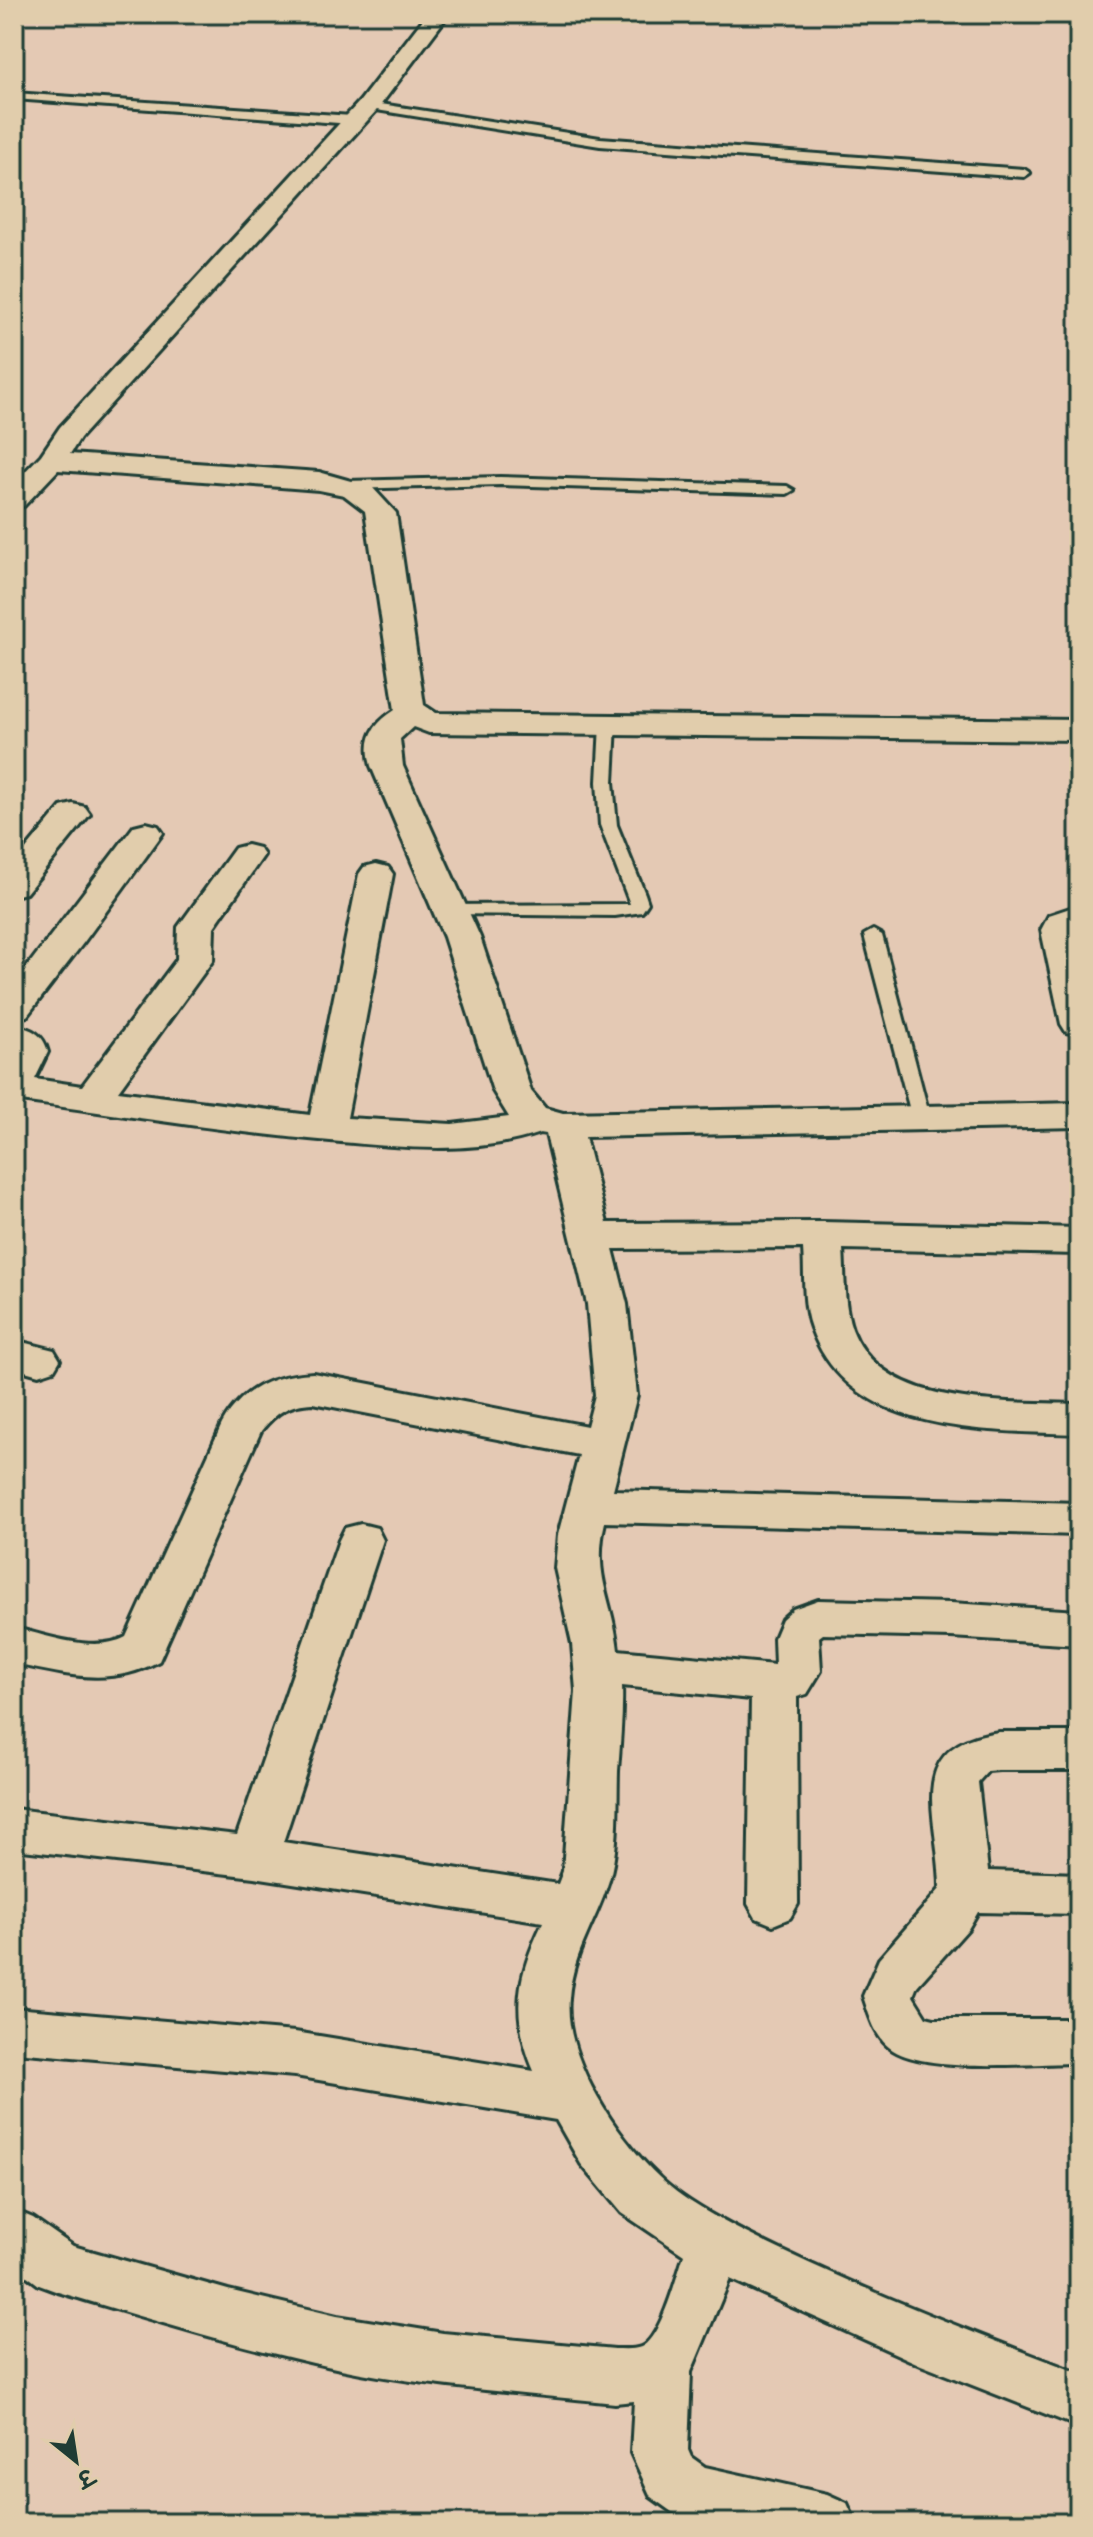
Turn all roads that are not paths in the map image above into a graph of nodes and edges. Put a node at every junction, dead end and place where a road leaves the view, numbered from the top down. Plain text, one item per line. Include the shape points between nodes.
1 (438, 14) edge
2 (14, 96) edge
3 (360, 113) junction
4 (1024, 173) dead end
5 (33, 472) edge
6 (347, 485) junction
7 (787, 490) dead end
8 (14, 500) edge
9 (413, 713) junction
10 (608, 724) junction
11 (1079, 730) edge
12 (73, 814) dead end
13 (146, 833) dead end
14 (247, 855) dead end
15 (376, 874) dead end
16 (14, 886) edge
17 (451, 910) junction
18 (1079, 915) edge
19 (873, 935) dead end
20 (1074, 978) edge
21 (14, 1008) edge
22 (1079, 1024) edge
23 (14, 1036) edge
24 (14, 1086) edge
25 (92, 1099) junction
26 (1079, 1115) edge
27 (921, 1118) junction
28 (549, 1123) junction
29 (326, 1129) junction
30 (822, 1235) junction
31 (589, 1236) junction
32 (1079, 1241) edge
33 (1079, 1419) edge
34 (604, 1445) junction
35 (588, 1505) junction
36 (1079, 1519) edge
37 (361, 1540) dead end
38 (1079, 1628) edge
39 (14, 1646) edge
40 (597, 1666) junction
41 (774, 1683) junction
42 (1079, 1751) edge
43 (14, 1829) edge
44 (254, 1857) junction
45 (964, 1891) junction
46 (1079, 1894) edge
47 (773, 1904) dead end
48 (575, 1907) junction
49 (14, 2030) edge
50 (1079, 2041) edge
51 (572, 2100) junction
52 (14, 2235) edge
53 (715, 2245) junction
54 (664, 2364) junction
55 (1079, 2400) edge
56 (827, 2523) edge

1 - 3 street
2 - 3 lane
3 - 4 lane via 600,142
3 - 5 street
5 - 6 street
5 - 8 street
6 - 7 lane via 500,481
6 - 9 street via 364,492 381,513
9 - 10 street via 429,723 449,725
9 - 17 street via 391,726 382,745
10 - 11 street
10 - 17 lane via 607,815 612,838 632,876 636,908
12 - 16 street
13 - 21 street
14 - 25 street via 196,927 195,960
15 - 29 street
17 - 28 street via 519,1107
18 - 20 street via 1061,922 1059,930
19 - 27 lane
20 - 22 street
23 - 24 street via 27,1042 30,1052
24 - 25 street
25 - 29 street
26 - 27 street
27 - 28 street
28 - 29 street via 469,1136
28 - 31 street
30 - 31 street
30 - 32 street
30 - 33 street via 831,1327 847,1361 881,1391 923,1406
31 - 34 street via 613,1349 616,1395
34 - 35 street
34 - 39 street via 313,1388 286,1389 263,1401 243,1424 143,1649 129,1659 109,1662
35 - 36 street
35 - 40 street via 577,1568
37 - 44 street
38 - 41 street via 818,1617 804,1622 796,1633 798,1671 791,1681
40 - 41 street
40 - 48 street via 592,1827 587,1871
41 - 47 street
42 - 45 street via 976,1754 961,1767 954,1782
43 - 44 street
44 - 48 street
45 - 46 street
45 - 50 street via 951,1914 897,1974 888,1996 895,2017 910,2034 934,2041
48 - 51 street via 549,1961 543,2002 550,2049
49 - 51 street via 295,2054
51 - 53 street via 600,2147 641,2196
52 - 54 street via 58,2267 337,2342 443,2359 615,2376
53 - 54 street via 676,2347
53 - 55 street via 941,2347
54 - 56 street via 659,2453 671,2477 692,2492

